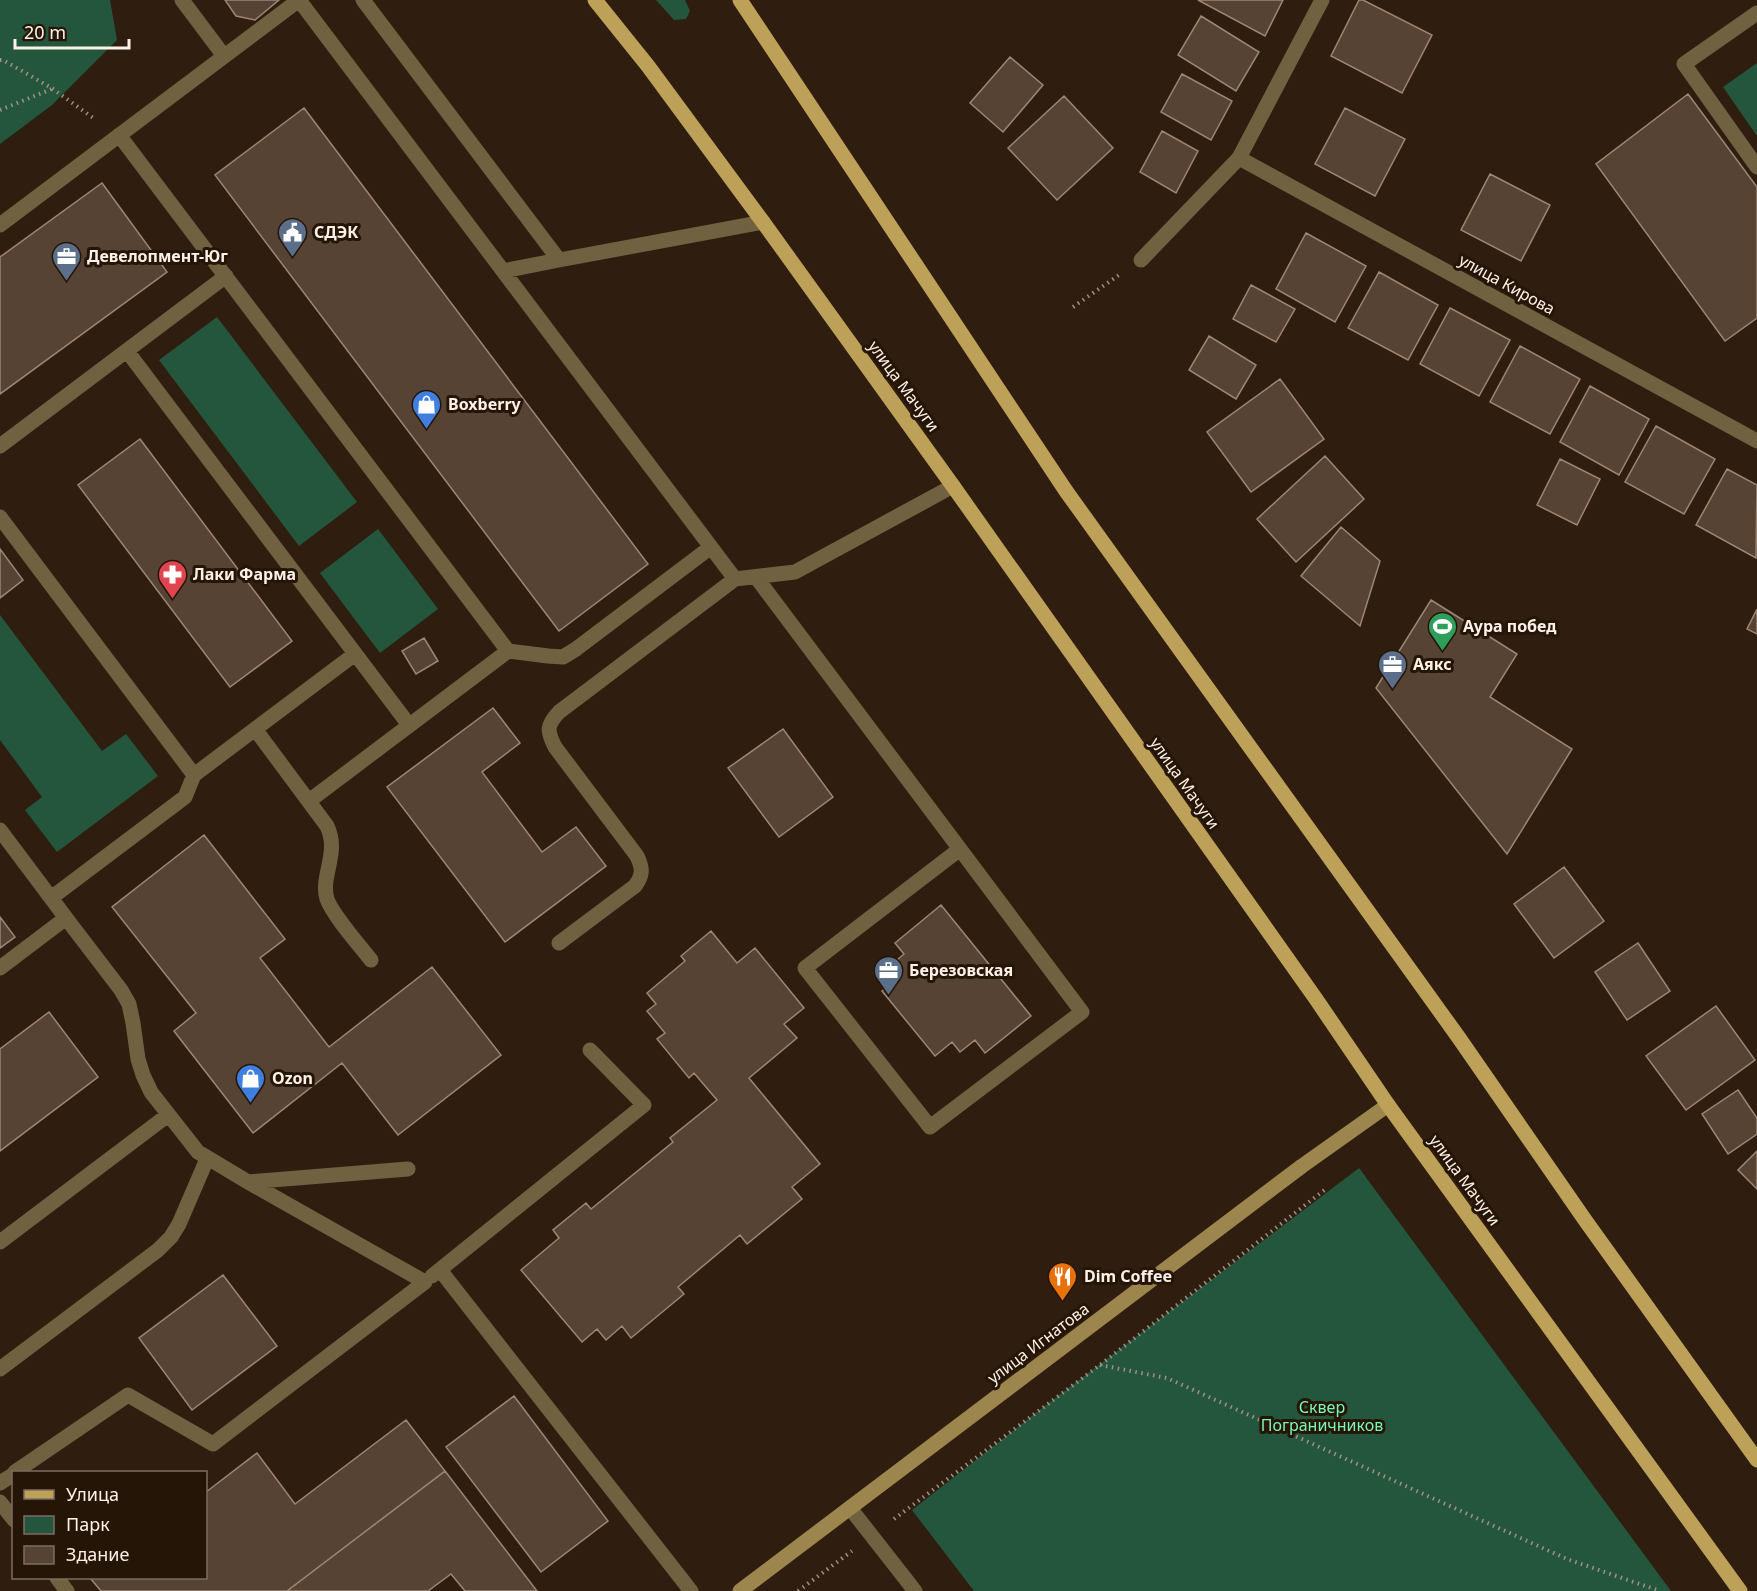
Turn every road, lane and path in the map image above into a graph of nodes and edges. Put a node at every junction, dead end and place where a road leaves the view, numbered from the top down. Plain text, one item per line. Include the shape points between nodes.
1 (182, 0) edge
2 (363, 0) edge
3 (595, 0) edge
4 (740, 0) edge
5 (1322, 0) edge
6 (1757, 13) edge
7 (224, 56) junction
8 (0, 60) edge
9 (53, 89) junction
10 (0, 110) edge
11 (119, 135) junction
12 (1239, 158) junction
13 (1757, 167) edge
14 (764, 222) junction
15 (0, 225) edge
16 (559, 260) junction
17 (1141, 260) joint
18 (503, 271) junction
19 (226, 276) junction
20 (1073, 307) dead end
21 (127, 351) junction
22 (1757, 441) edge
23 (0, 446) edge
24 (953, 486) junction
25 (0, 517) edge
26 (711, 547) junction
27 (756, 577) junction
28 (735, 579) junction
29 (508, 651) junction
30 (355, 654) junction
31 (409, 725) junction
32 (255, 729) junction
33 (195, 775) junction
34 (309, 801) junction
35 (0, 830) edge
36 (960, 849) junction
37 (51, 898) junction
38 (66, 918) junction
39 (559, 944) dead end
40 (371, 960) dead end
41 (0, 968) edge
42 (590, 1050) dead end
43 (1388, 1105) junction
44 (168, 1115) junction
45 (207, 1158) junction
46 (408, 1169) dead end
47 (248, 1182) junction
48 (1326, 1188) dead end
49 (0, 1242) edge
50 (440, 1270) junction
51 (425, 1282) junction
52 (1100, 1365) junction
53 (0, 1369) edge
54 (1757, 1460) edge
55 (17, 1471) edge
56 (0, 1502) edge
57 (850, 1508) junction
58 (12, 1517) edge
59 (872, 1535) junction
60 (58, 1579) edge
61 (67, 1591) edge
62 (691, 1591) edge
63 (740, 1591) edge
64 (798, 1591) edge
65 (915, 1591) edge
66 (1660, 1591) edge
67 (1740, 1591) edge

1 - 7 street
2 - 16 street
3 - 14 main road, улица Мачуги
4 - 54 main road via 1066,491
5 - 12 street
6 - 13 street via 1684,64
7 - 11 street
7 - 18 street via 299,0
8 - 9 path
9 - 10 path
9 - 11 path
11 - 15 street
11 - 19 street
12 - 17 street
12 - 22 street, улица Кирова
14 - 16 street
14 - 24 main road, улица Мачуги
16 - 18 street
17 - 20 path
18 - 26 street
19 - 21 street
19 - 29 street
21 - 23 street
21 - 30 street
24 - 27 street via 795,572
24 - 43 main road, улица Мачуги
25 - 33 street
26 - 28 street
26 - 29 street via 563,657
27 - 28 street
27 - 36 street
28 - 39 street via 550,721 549,735 555,747 643,868 635,886
29 - 31 street
30 - 31 street
30 - 32 street
31 - 34 street
32 - 33 street
32 - 34 street
33 - 37 street via 185,797
34 - 40 street via 332,836 327,899
35 - 37 street
36 - 36 street via 1082,1012 930,1127 805,968
37 - 38 street
38 - 41 street
38 - 44 street via 129,1004 143,1074
42 - 50 street via 644,1105
43 - 57 street, улица Игнатова
43 - 67 main road, улица Мачуги
44 - 45 street
44 - 49 street
45 - 47 street
45 - 53 street via 171,1237
46 - 47 street
47 - 51 street
48 - 52 path
50 - 51 street
50 - 62 street
51 - 55 street via 213,1444 128,1395
52 - 59 path
52 - 66 path via 1167,1378 1567,1559
56 - 58 street
57 - 59 street
57 - 63 street, улица Игнатова
59 - 64 path
59 - 65 street
60 - 61 street

